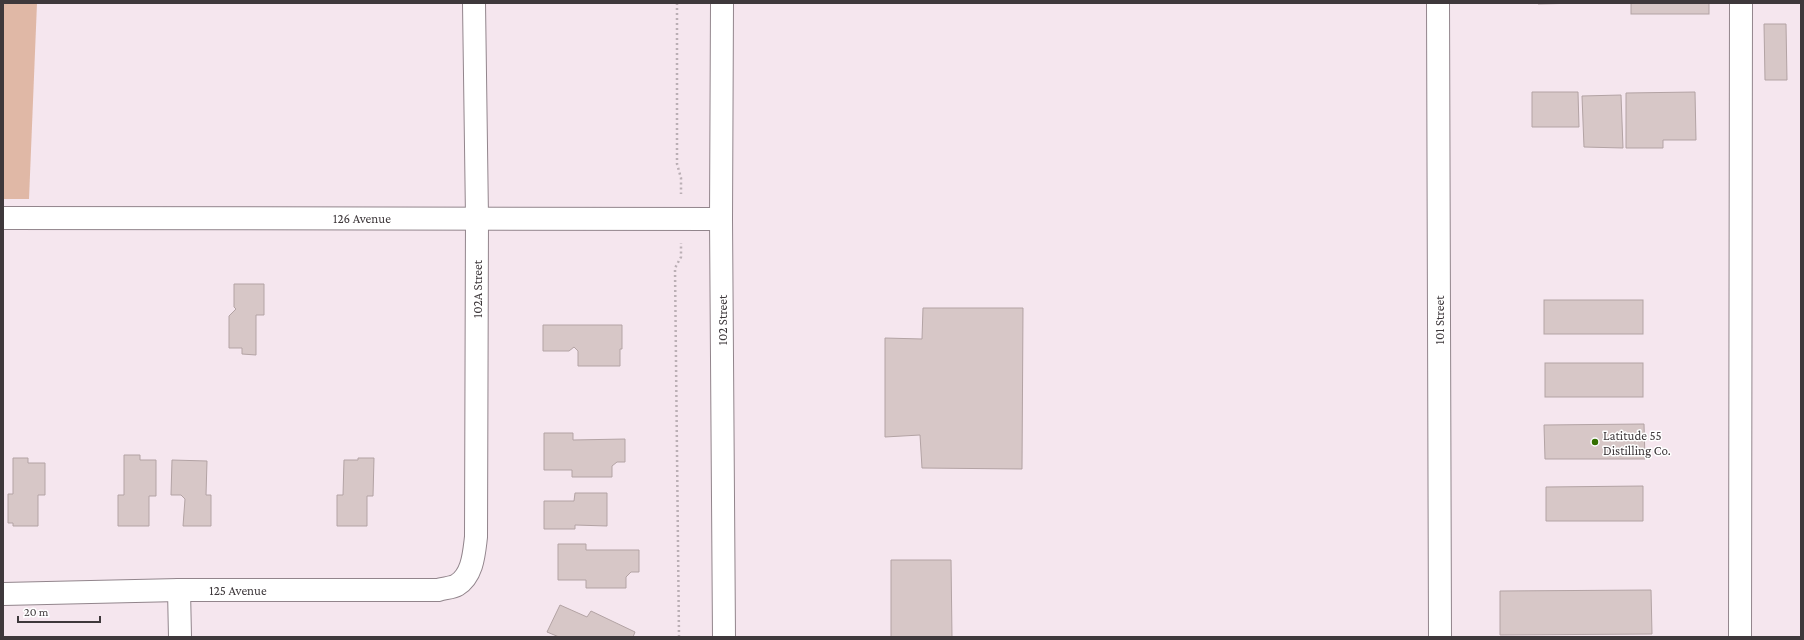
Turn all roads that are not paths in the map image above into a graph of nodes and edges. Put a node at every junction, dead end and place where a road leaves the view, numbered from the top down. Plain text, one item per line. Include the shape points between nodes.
1 (474, 3) edge
2 (722, 3) edge
3 (1438, 3) edge
4 (1741, 3) edge
5 (3, 218) edge
6 (477, 218) junction
7 (721, 219) junction
8 (468, 574) joint
9 (179, 590) junction
10 (3, 594) edge
11 (180, 637) edge
12 (724, 637) edge
13 (1440, 637) edge
14 (1740, 637) edge

1 - 6 street, 102A Street
2 - 7 street, 102 Street
3 - 13 street, 101 Street
4 - 14 street
5 - 6 street, 126 Avenue
6 - 7 street, 126 Avenue
6 - 8 street, 102A Street via 476,537
7 - 12 street, 102 Street
8 - 9 street, 125 Avenue via 457,585 438,590
9 - 10 street, 125 Avenue
9 - 11 street

